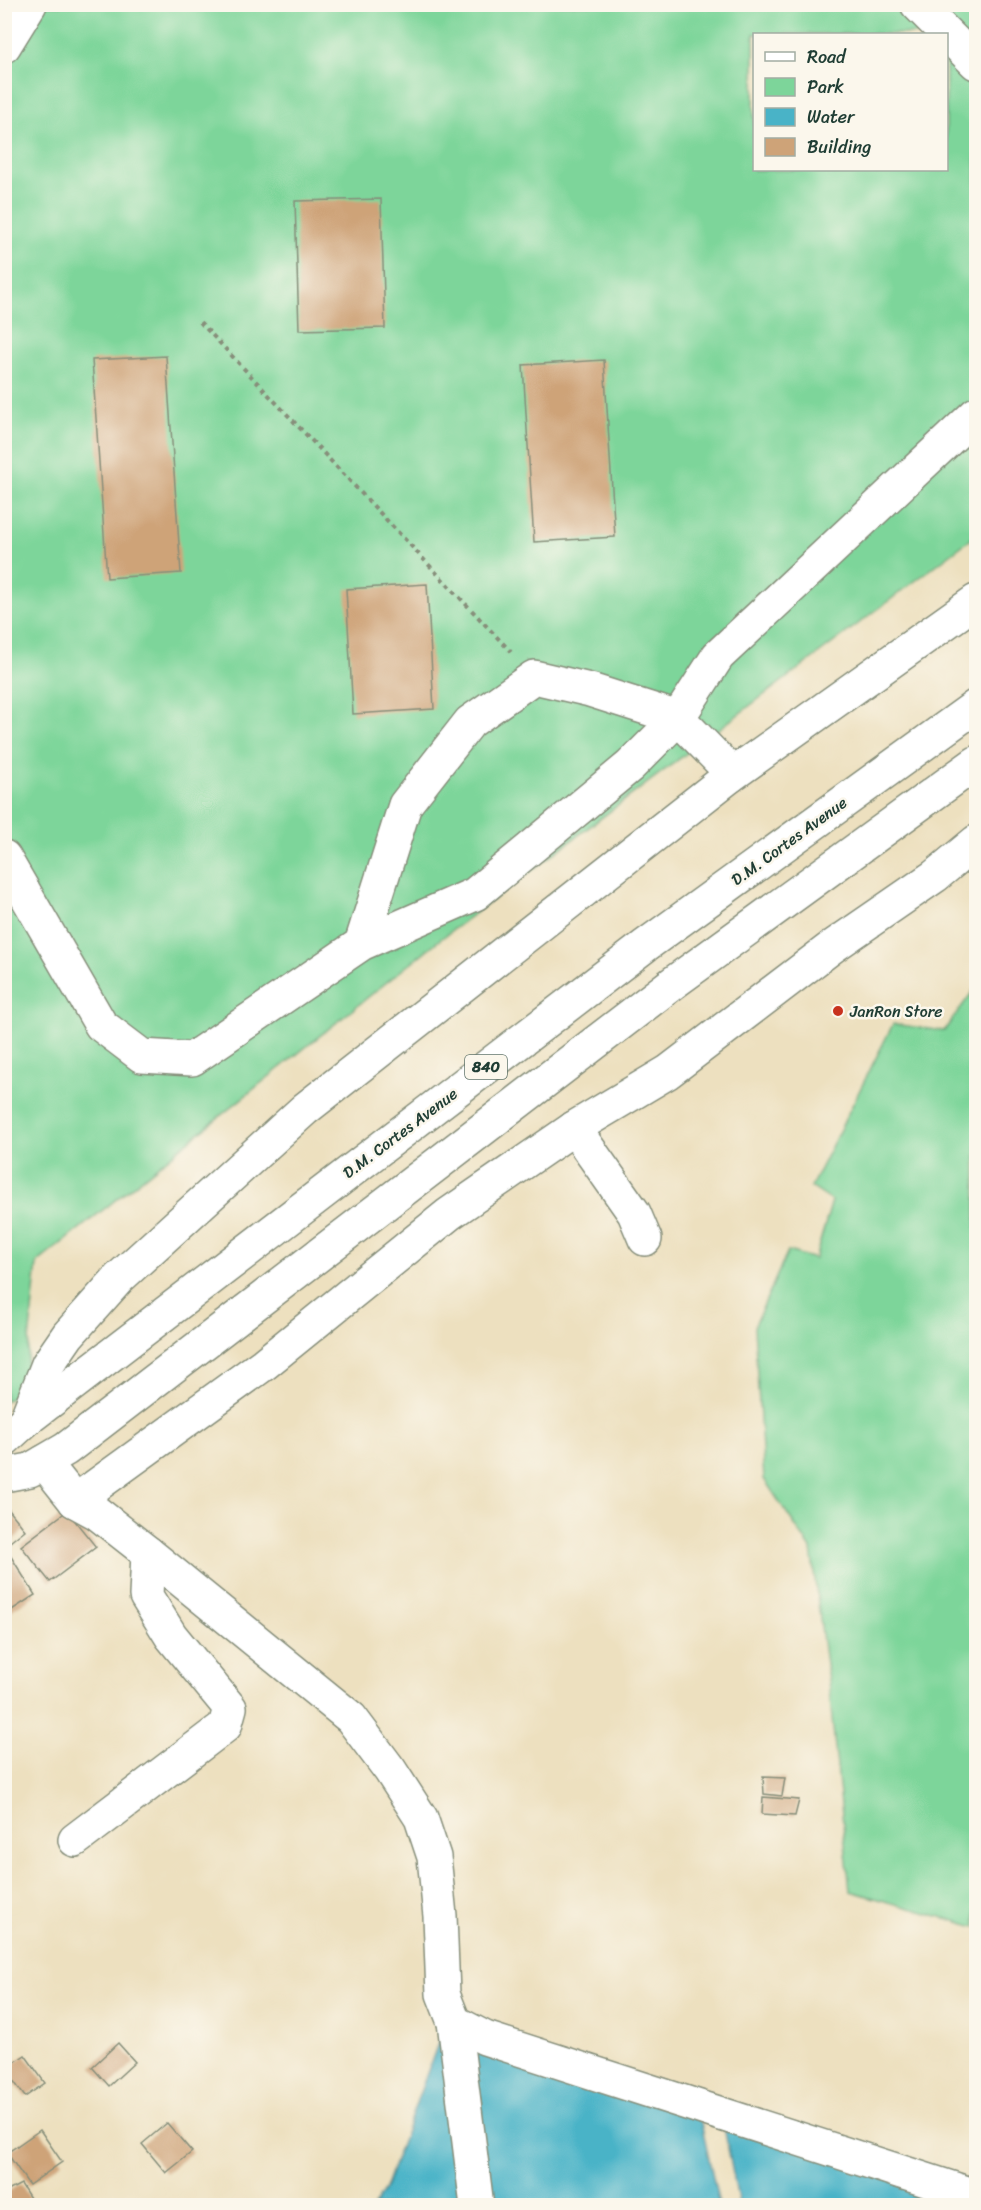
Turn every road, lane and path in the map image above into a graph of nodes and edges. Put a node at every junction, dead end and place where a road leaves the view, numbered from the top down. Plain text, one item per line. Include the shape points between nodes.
1 (30, 4) edge
2 (917, 4) edge
3 (946, 33) edge
4 (948, 35) edge
5 (4, 46) edge
6 (976, 63) edge
7 (200, 322) dead end
8 (976, 414) edge
9 (976, 601) edge
10 (534, 677) junction
11 (976, 706) edge
12 (678, 718) junction
13 (976, 764) edge
14 (730, 776) junction
15 (976, 842) edge
16 (4, 857) edge
17 (361, 944) junction
18 (574, 1128) junction
19 (645, 1239) dead end
20 (15, 1430) edge
21 (44, 1462) junction
22 (4, 1475) edge
23 (75, 1501) junction
24 (148, 1552) junction
25 (75, 1840) dead end
26 (454, 2022) junction
27 (976, 2196) edge
28 (477, 2205) edge

1 - 5 main road
2 - 3 main road
4 - 6 main road
7 - 10 path
8 - 12 main road via 718,656
9 - 14 main road
10 - 12 main road via 591,690
10 - 17 main road via 470,722 405,805
11 - 20 main road, D.M. Cortes Avenue / 840 via 646,945
12 - 14 main road
12 - 17 main road via 630,766 475,894
13 - 21 main road, 840 via 673,983
14 - 20 main road via 305,1109 128,1270 68,1335 48,1364
15 - 18 main road via 668,1072
16 - 17 main road via 101,1025 142,1056 192,1059
18 - 19 main road via 634,1212
18 - 23 main road via 449,1214 264,1364
21 - 22 main road, 840 via 30,1470
21 - 23 main road
23 - 24 main road
24 - 25 main road via 146,1596 171,1636 230,1708 225,1726
24 - 26 main road via 351,1718 421,1818 434,1857 444,1994
26 - 27 main road via 485,2038
26 - 28 main road

